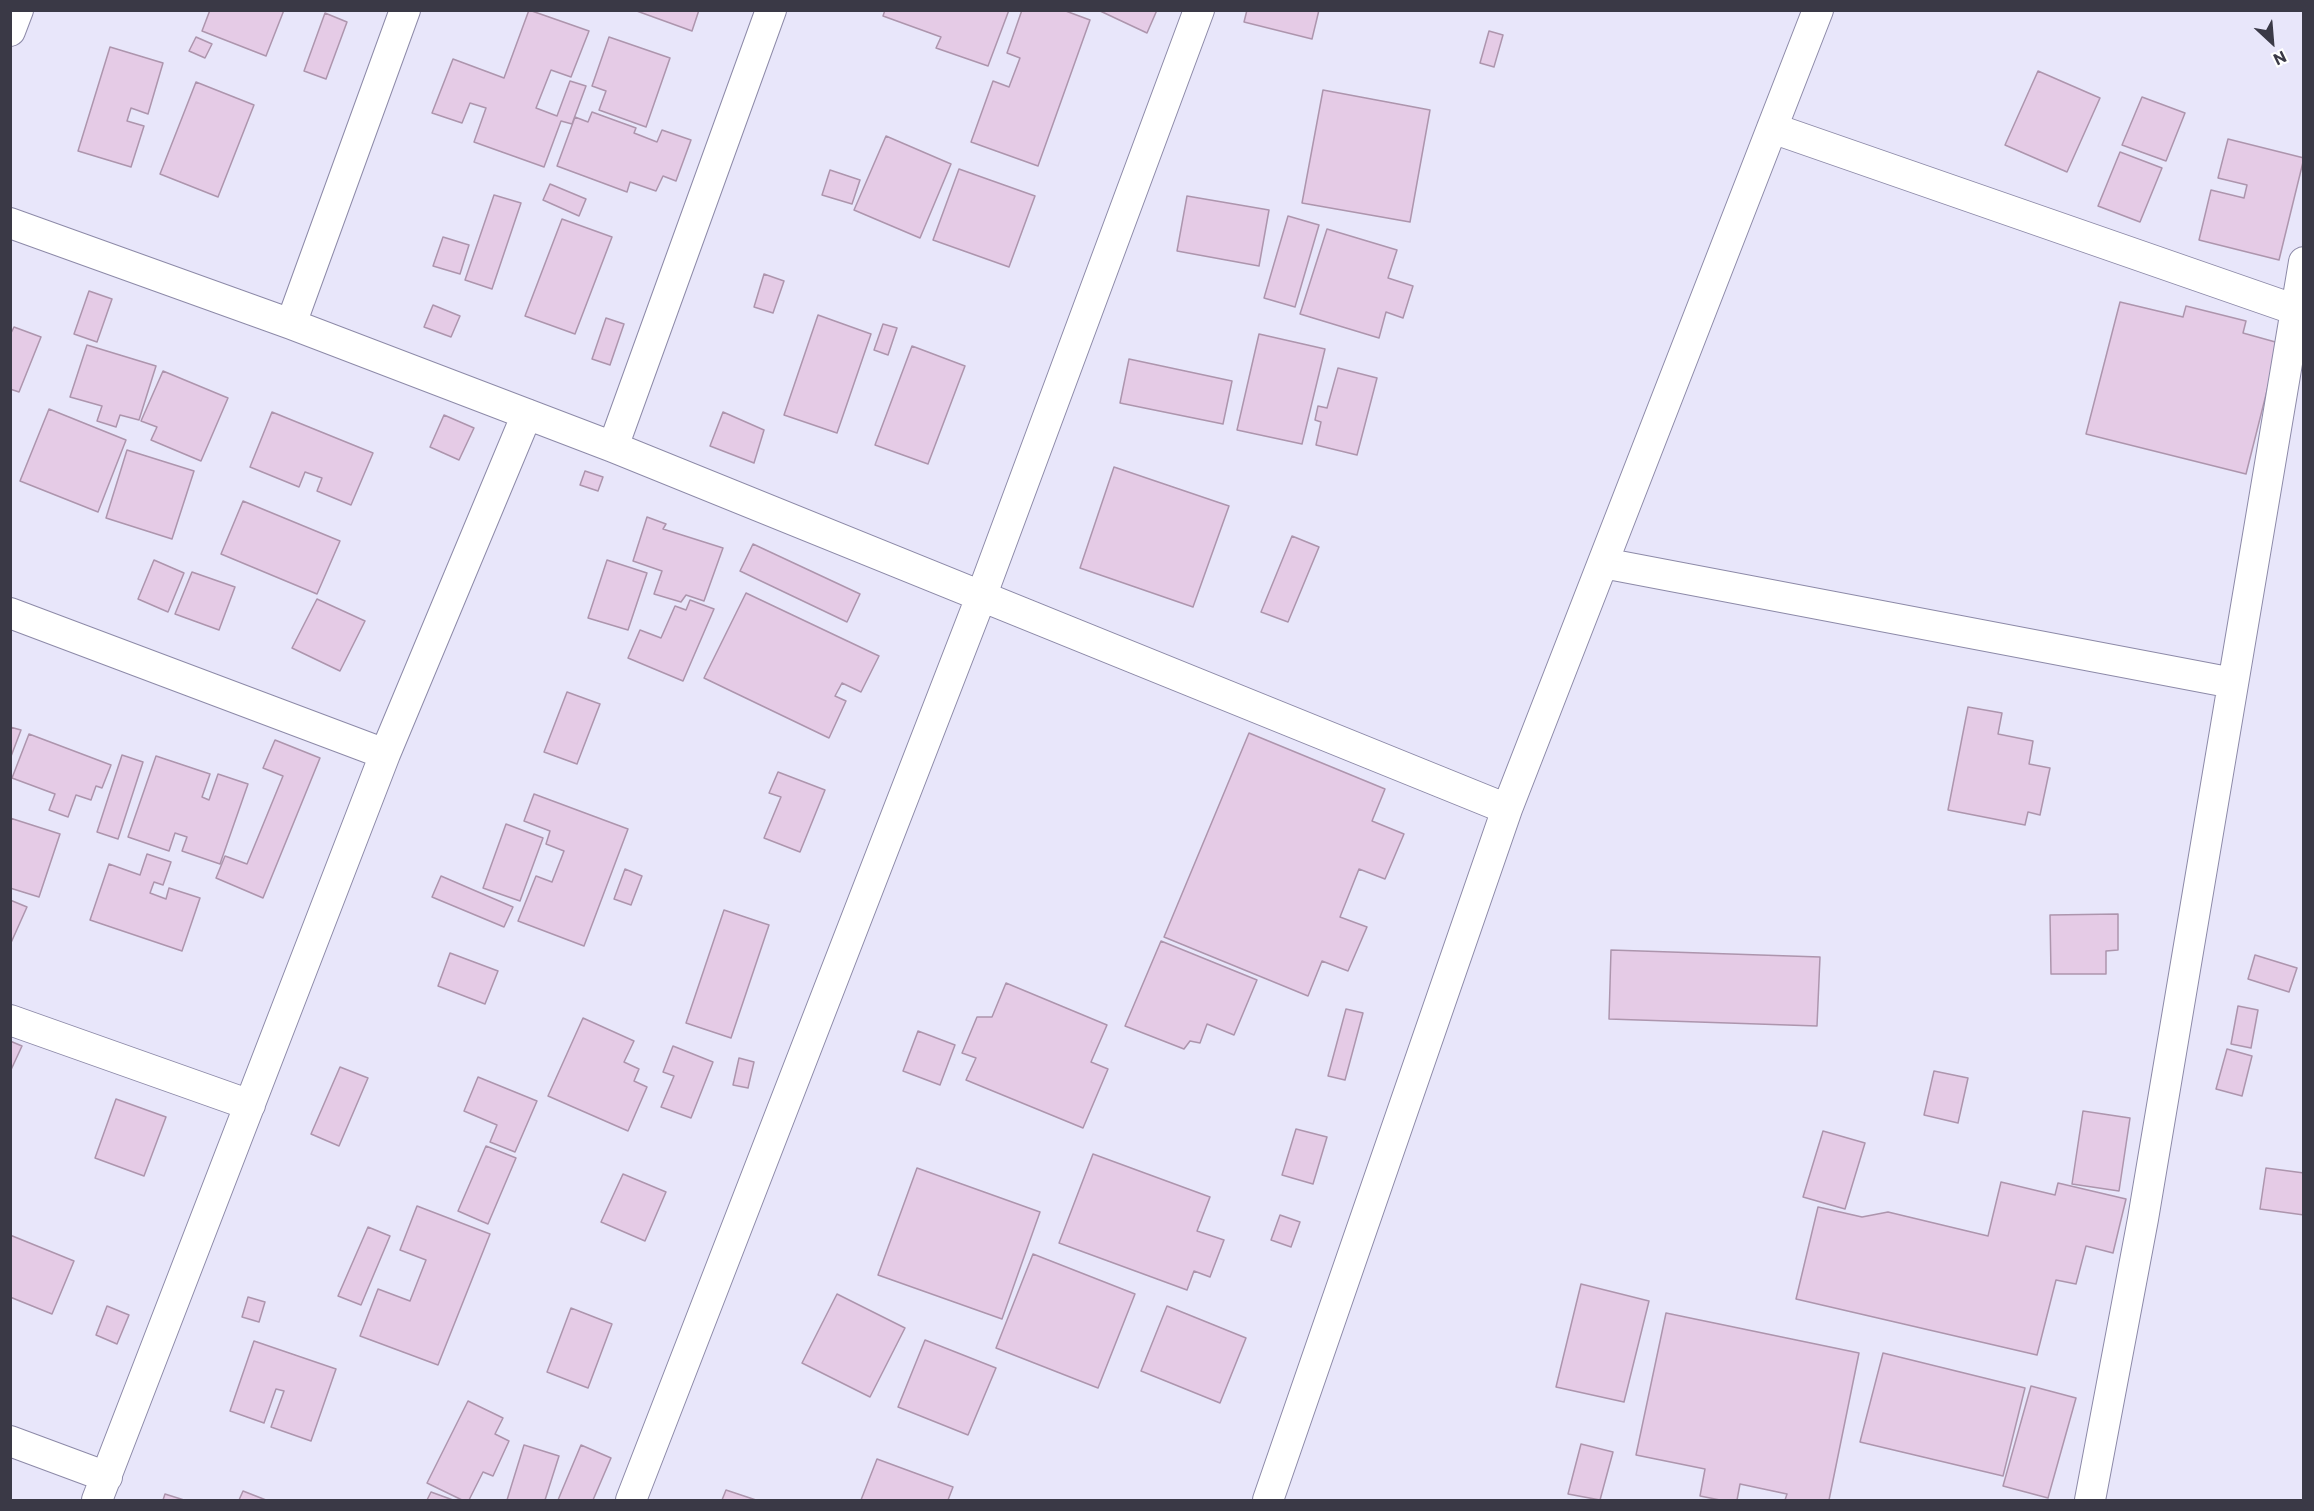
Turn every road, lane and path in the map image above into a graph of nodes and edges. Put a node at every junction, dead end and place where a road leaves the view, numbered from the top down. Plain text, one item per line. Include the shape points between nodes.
1 (18, 10) edge
2 (405, 10) edge
3 (771, 10) edge
4 (1199, 10) edge
5 (1818, 10) edge
6 (10, 31) edge
7 (1772, 129) junction
8 (10, 223) edge
9 (2304, 262) edge
10 (2296, 310) junction
11 (291, 324) junction
12 (527, 414) junction
13 (613, 447) junction
14 (1603, 563) junction
15 (981, 597) junction
16 (10, 612) edge
17 (2233, 683) junction
18 (385, 754) junction
19 (1507, 809) junction
20 (10, 1020) edge
21 (250, 1105) junction
22 (10, 1441) edge
23 (102, 1489) edge
24 (631, 1500) edge
25 (1268, 1500) edge
26 (2090, 1500) edge

1 - 6 street
2 - 11 street
3 - 13 street
4 - 15 street
5 - 7 street
7 - 10 street
7 - 14 street
8 - 11 street
9 - 10 street
10 - 17 street
11 - 12 street
12 - 13 street
12 - 18 street
13 - 15 street
14 - 17 street
14 - 19 street
15 - 19 street
15 - 24 street
16 - 18 street
17 - 26 street via 2144,1219
18 - 21 street
19 - 25 street
20 - 21 street
21 - 23 street
22 - 23 street

